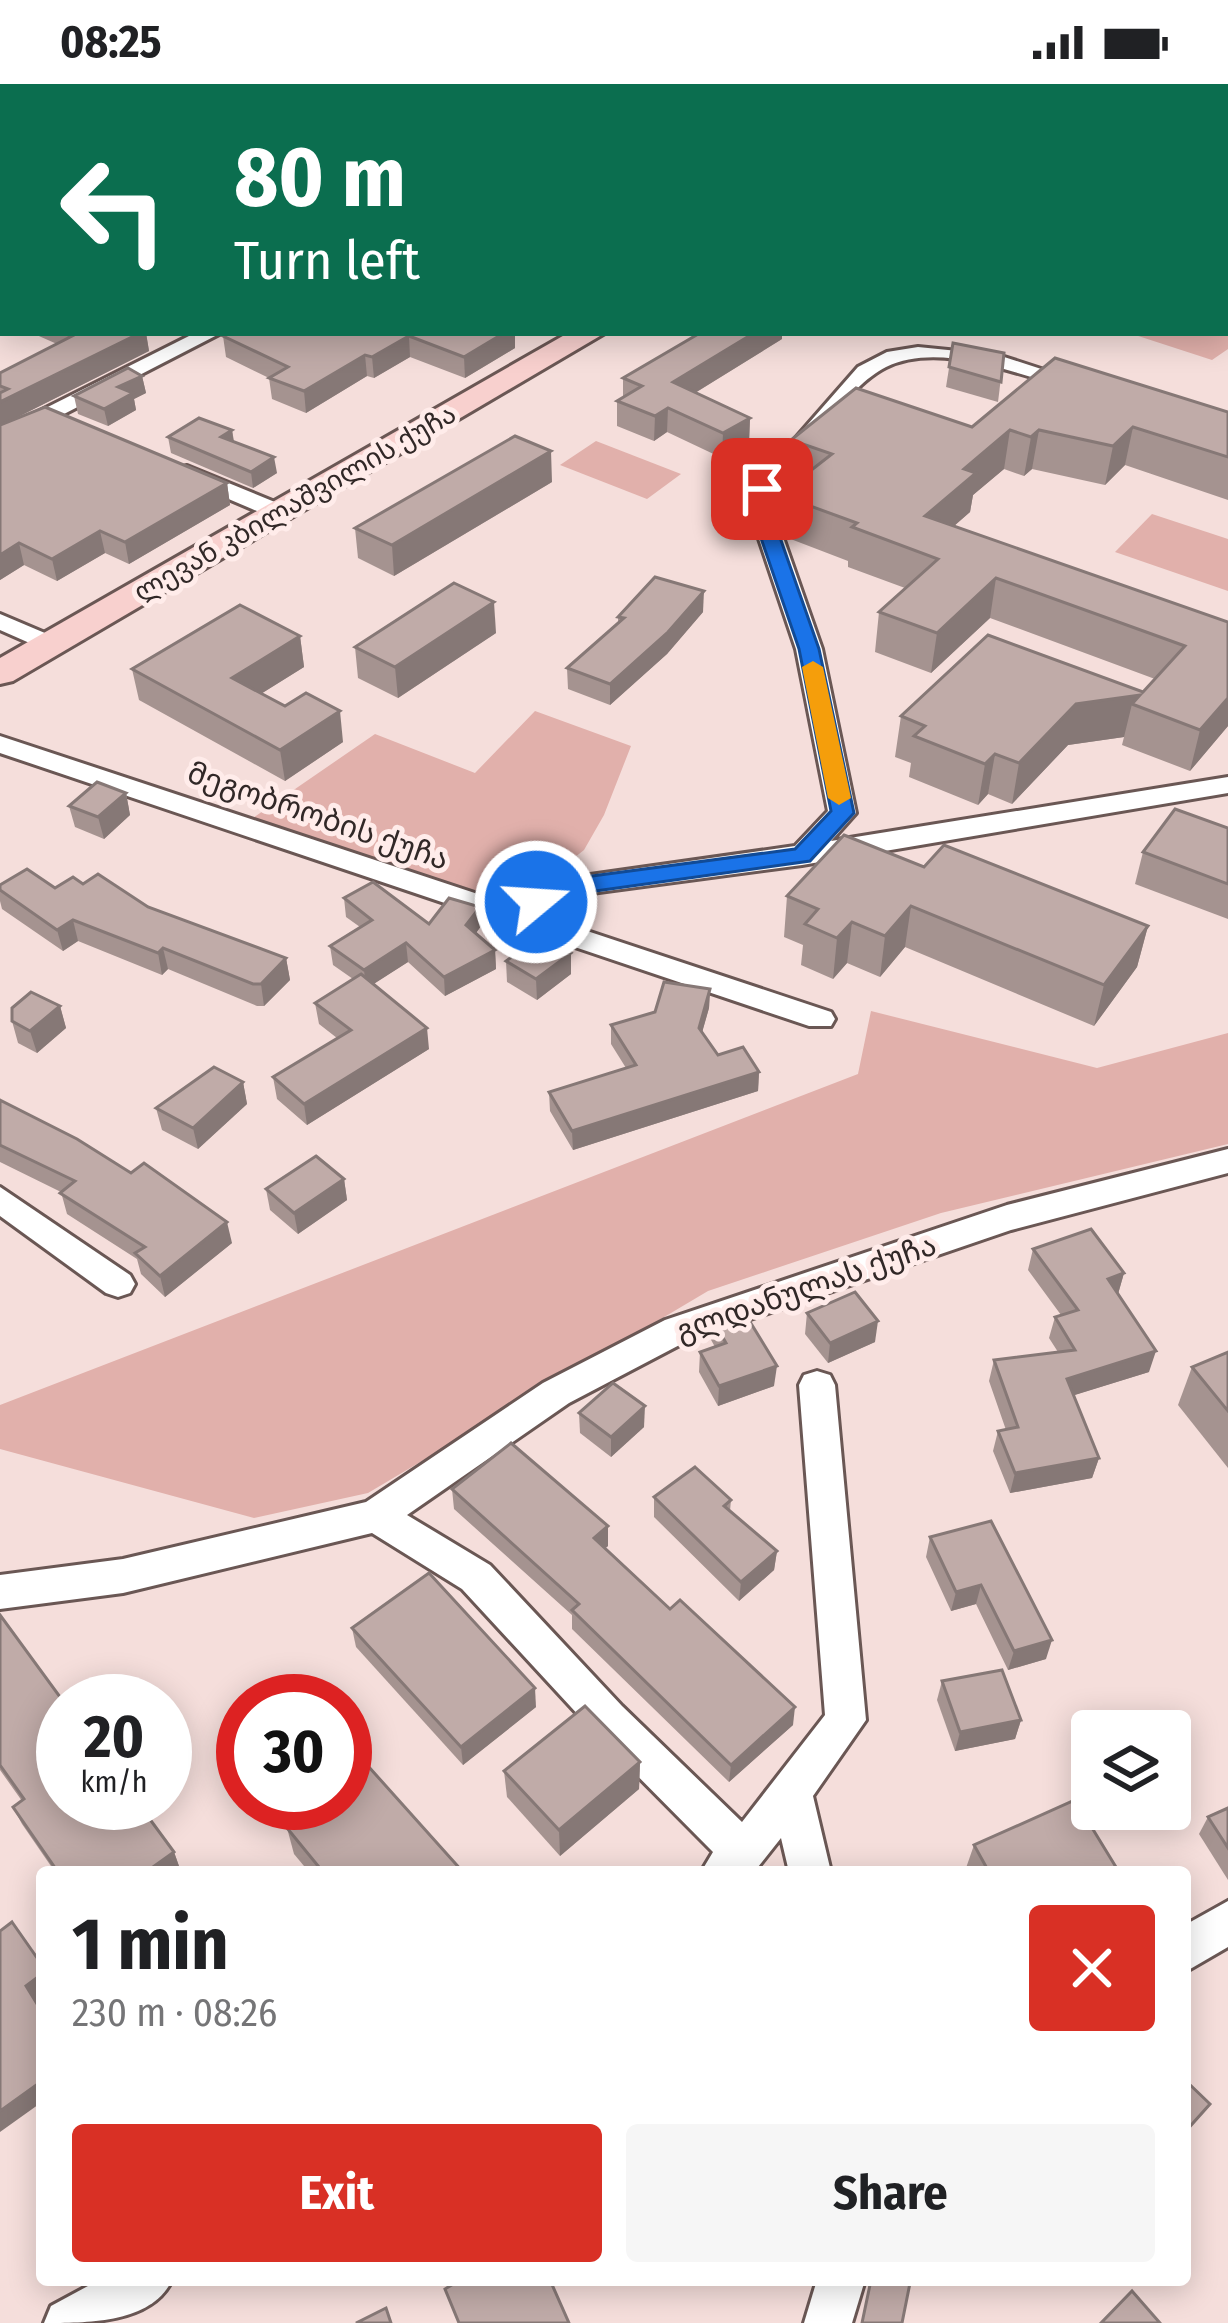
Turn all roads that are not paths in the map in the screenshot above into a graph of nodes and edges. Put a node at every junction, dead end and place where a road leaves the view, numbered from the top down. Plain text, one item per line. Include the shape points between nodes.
1 (206, 336) edge
2 (585, 336) edge
3 (1067, 381) edge
4 (0, 440) edge
5 (159, 461) edge
6 (279, 512) junction
7 (0, 621) edge
8 (50, 644) junction
9 (0, 673) edge
10 (0, 744) edge
11 (1228, 785) edge
12 (842, 813) junction
13 (903, 840) junction
14 (802, 856) junction
15 (509, 916) junction
16 (820, 1019) dead end
17 (1228, 1161) edge
18 (0, 1199) edge
19 (118, 1284) dead end
20 (818, 1385) dead end
21 (376, 1516) junction
22 (0, 1592) edge
23 (791, 1791) junction
24 (733, 1863) edge
25 (809, 1866) edge
26 (1228, 1922) edge
27 (1191, 1946) edge
28 (137, 2286) edge
29 (839, 2286) edge
30 (68, 2323) edge
31 (828, 2323) edge

1 - 4 street via 63,420
2 - 6 main road, ლევან კბილაშვილის ქუჩა
3 - 12 street via 959,356 913,354 873,365 762,489 760,506 809,649
5 - 6 street
6 - 8 main road, ლევან კბილაშვილის ქუჩა
7 - 8 street
8 - 9 main road, ლევან კბილაშვილის ქუჩა
10 - 15 street, მეგობრობის ქუჩა
11 - 13 street
12 - 13 street
12 - 14 street
13 - 14 street
14 - 15 street via 562,888
15 - 16 street, მეგობრობის ქუჩა
17 - 21 street, გლდანულას ქუჩა via 1007,1218 677,1330 556,1393
18 - 19 street
20 - 23 street via 846,1720
21 - 22 street, გლდანულას ქუჩა via 123,1576
21 - 24 street via 476,1577
23 - 24 street
23 - 25 street
26 - 27 street
28 - 30 street
29 - 31 street

